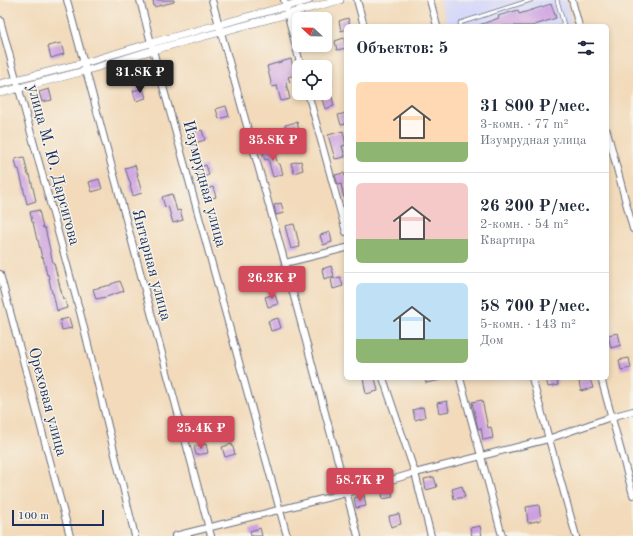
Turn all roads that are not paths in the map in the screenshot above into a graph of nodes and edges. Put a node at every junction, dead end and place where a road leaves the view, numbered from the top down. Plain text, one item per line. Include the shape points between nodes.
1 (66, 0) edge
2 (140, 0) edge
3 (212, 0) edge
4 (309, 0) edge
5 (340, 0) edge
6 (357, 0) edge
7 (430, 0) edge
8 (531, 0) edge
9 (557, 0) edge
10 (572, 0) edge
11 (285, 3) edge
12 (288, 14) junction
13 (0, 20) edge
14 (363, 24) edge
15 (436, 24) edge
16 (460, 24) edge
17 (564, 24) edge
18 (578, 24) edge
19 (220, 29) junction
20 (151, 43) junction
21 (153, 50) junction
22 (299, 60) edge
23 (84, 63) junction
24 (86, 71) junction
25 (16, 80) junction
26 (0, 84) edge
27 (18, 89) junction
28 (0, 93) edge
29 (310, 100) edge
30 (609, 139) edge
31 (344, 225) edge
32 (633, 229) edge
33 (344, 249) edge
34 (285, 264) junction
35 (0, 274) edge
36 (384, 380) edge
37 (461, 380) edge
38 (533, 380) edge
39 (602, 380) edge
40 (633, 411) edge
41 (611, 417) junction
42 (548, 439) junction
43 (481, 456) junction
44 (415, 473) junction
45 (346, 493) junction
46 (633, 495) edge
47 (280, 509) junction
48 (208, 528) junction
49 (70, 536) edge
50 (136, 536) edge
51 (175, 536) edge
52 (211, 536) edge
53 (287, 536) edge
54 (358, 536) edge
55 (431, 536) edge
56 (502, 536) edge
57 (576, 536) edge

1 - 23 street, Янтарная улица
2 - 20 street, Изумрудная улица
3 - 19 street
4 - 11 street
5 - 12 street
6 - 14 street
7 - 15 street
8 - 16 lane
9 - 17 lane
10 - 18 street
11 - 12 street
11 - 19 street
12 - 19 street
12 - 22 street
13 - 25 street, улица М. Ю. Дарсигова
19 - 20 street
19 - 21 street
19 - 34 street
20 - 21 street, Изумрудная улица
20 - 23 street
21 - 24 street
21 - 47 street, Изумрудная улица
23 - 24 street, Янтарная улица
23 - 25 street
24 - 27 street
24 - 48 street, Янтарная улица
25 - 26 street
25 - 27 street, улица М. Ю. Дарсигова
27 - 28 street
27 - 50 street, улица М. Ю. Дарсигова via 81,316
29 - 31 street
30 - 32 street
33 - 34 street
34 - 45 street
35 - 49 street, Ореховая улица
36 - 44 street
37 - 43 street
38 - 42 street
39 - 41 street
40 - 41 street
41 - 42 street
41 - 46 street
42 - 43 street
42 - 57 street
43 - 44 street
43 - 56 street
44 - 45 street
44 - 55 street
45 - 47 street
45 - 54 street
47 - 48 street
47 - 53 street, Изумрудная улица
48 - 51 street
48 - 52 street, Янтарная улица

